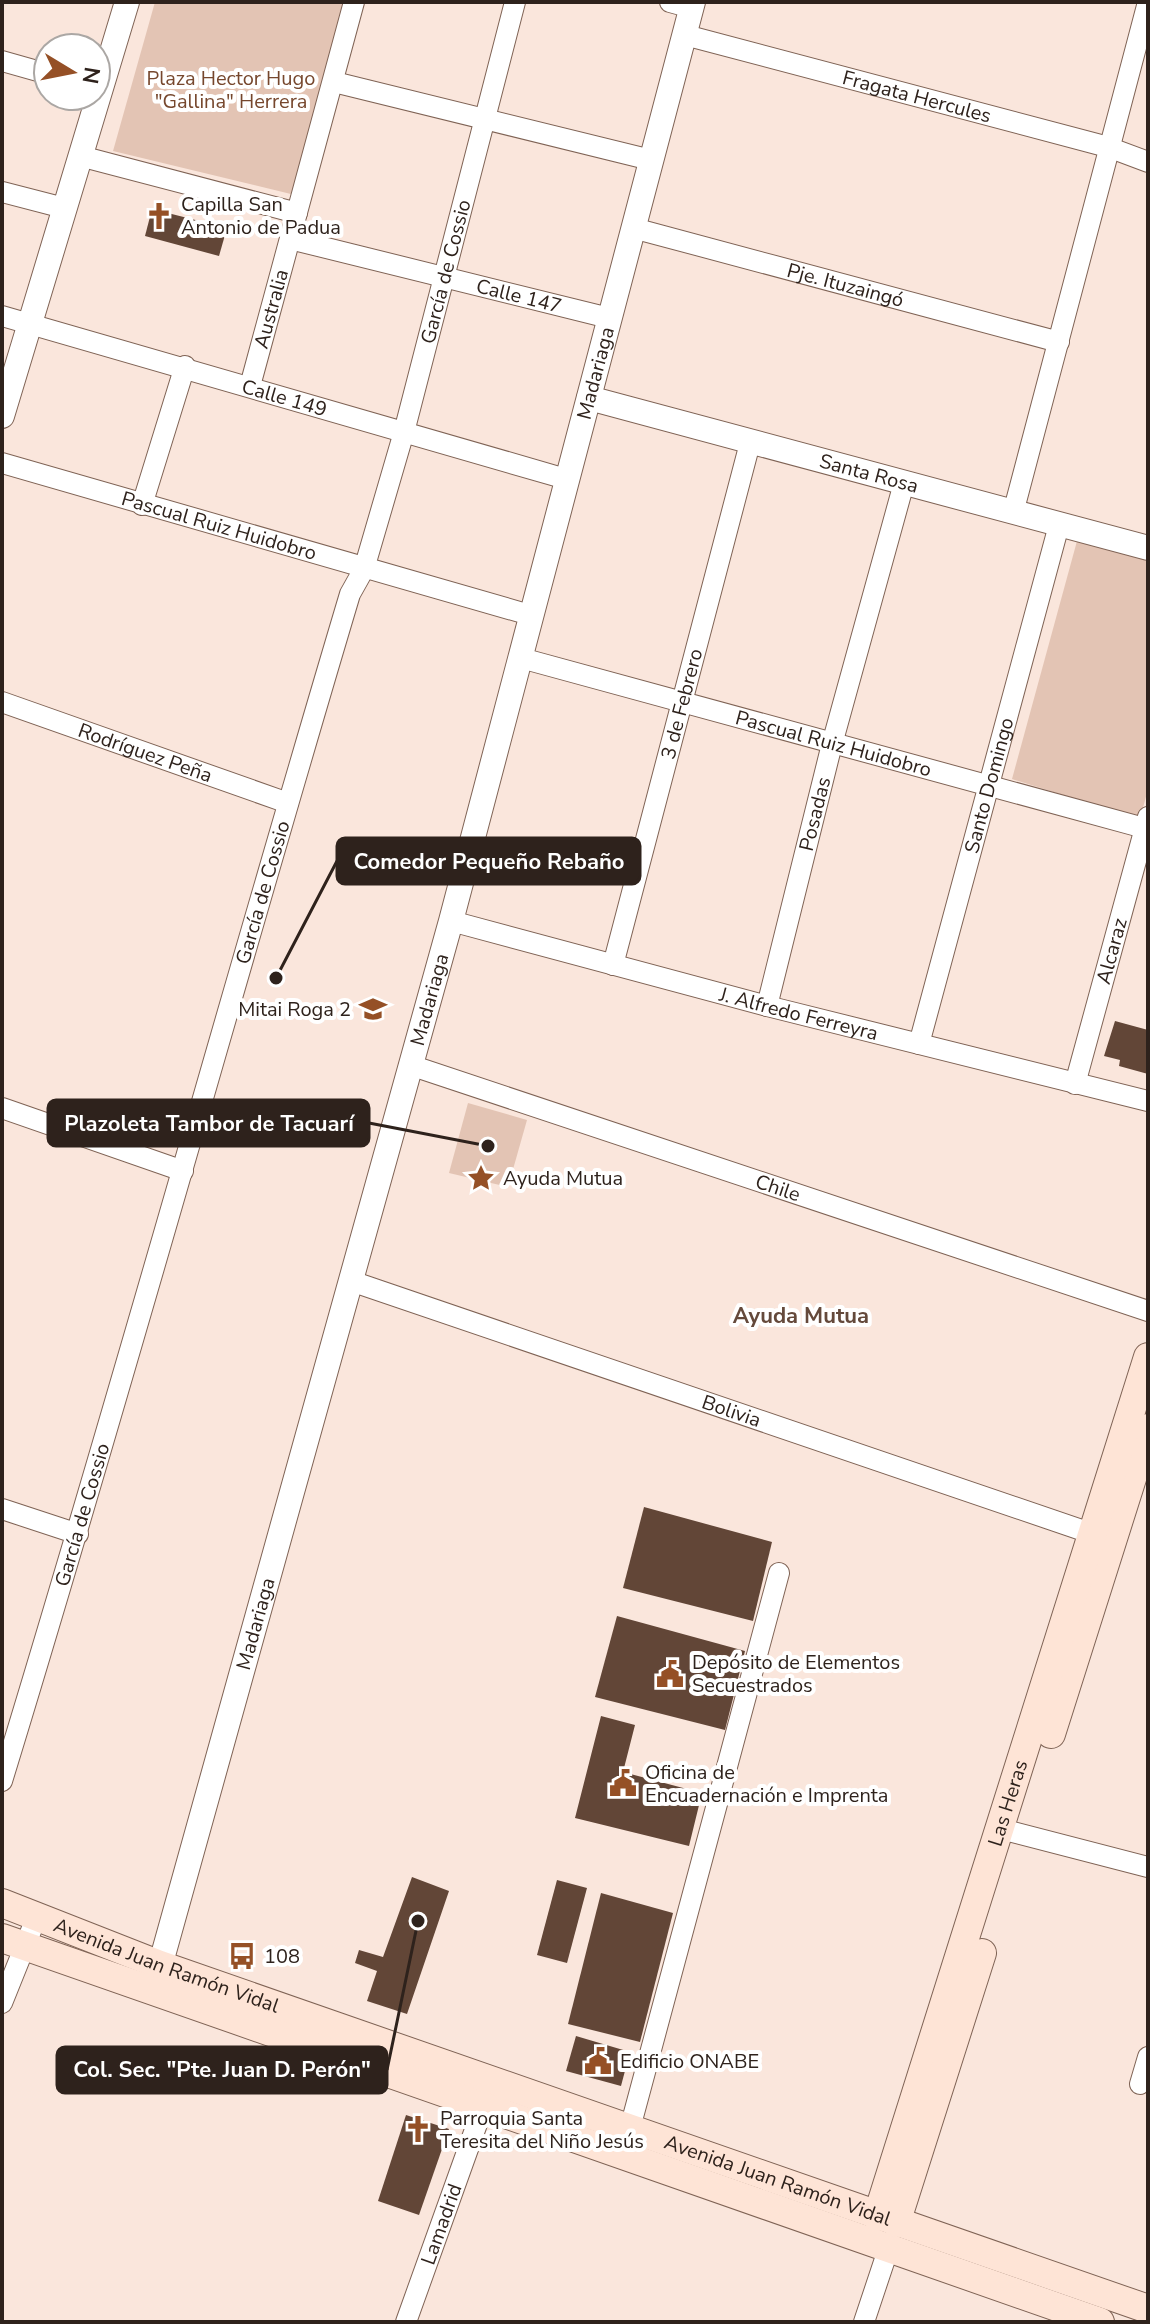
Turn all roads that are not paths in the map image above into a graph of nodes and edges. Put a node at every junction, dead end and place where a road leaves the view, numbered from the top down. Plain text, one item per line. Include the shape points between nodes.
1 (127, 2) edge
2 (354, 2) edge
3 (515, 2) edge
4 (1148, 2) edge
5 (685, 4) edge
6 (685, 35) junction
7 (112, 48) edge
8 (2, 61) edge
9 (32, 69) edge
10 (334, 82) junction
11 (92, 112) edge
12 (486, 121) junction
13 (1108, 147) junction
14 (80, 156) junction
15 (651, 160) junction
16 (1148, 162) edge
17 (2, 192) edge
18 (64, 208) junction
19 (297, 213) junction
20 (633, 228) junction
21 (290, 239) junction
22 (444, 276) junction
23 (2, 316) edge
24 (609, 318) junction
25 (28, 323) junction
26 (1059, 342) junction
27 (185, 366) junction
28 (250, 386) junction
29 (589, 398) junction
30 (2, 416) edge
31 (404, 432) junction
32 (750, 443) junction
33 (2, 463) edge
34 (566, 479) junction
35 (904, 483) junction
36 (142, 505) junction
37 (1013, 513) junction
38 (1059, 525) junction
39 (1148, 548) edge
40 (364, 569) junction
41 (530, 615) junction
42 (521, 658) junction
43 (2, 702) edge
44 (681, 703) junction
45 (832, 744) junction
46 (988, 785) junction
47 (288, 803) junction
48 (1147, 824) edge
49 (451, 921) junction
50 (613, 965) junction
51 (767, 1006) junction
52 (919, 1044) junction
53 (410, 1065) junction
54 (1075, 1084) junction
55 (1148, 1101) edge
56 (2, 1108) edge
57 (183, 1171) junction
58 (351, 1281) junction
59 (1148, 1311) edge
60 (1148, 1357) edge
61 (1148, 1428) edge
62 (1132, 1470) edge
63 (2, 1509) edge
64 (78, 1534) junction
65 (1101, 1536) junction
66 (779, 1573) dead end
67 (2, 1781) edge
68 (1010, 1831) junction
69 (1148, 1867) edge
70 (2, 1903) edge
71 (37, 1916) junction
72 (13, 1942) edge
73 (156, 1978) junction
74 (2, 2003) edge
75 (1148, 2057) edge
76 (493, 2081) junction
77 (1140, 2084) dead end
78 (483, 2108) junction
79 (630, 2128) junction
80 (887, 2230) junction
81 (1148, 2309) edge
82 (406, 2322) edge
83 (864, 2322) edge
84 (1100, 2322) edge

1 - 7 street
2 - 10 street, Australia
3 - 12 street, García de Cossio
4 - 13 street
5 - 6 street, Madariaga
6 - 13 street, Fragata Hercules
6 - 15 street, Madariaga
8 - 9 street
10 - 12 street
10 - 19 street, Australia
11 - 14 street
12 - 15 street
12 - 22 street, García de Cossio
13 - 16 street, Fragata Hercules
13 - 26 street
14 - 18 street
14 - 19 street
15 - 20 street, Madariaga
17 - 18 street
18 - 25 street
19 - 21 street, Australia
20 - 24 street, Madariaga
20 - 26 street, Pje. Ituzaingó
21 - 22 street, Calle 147
21 - 28 street, Australia
22 - 24 street, Calle 147
22 - 31 street, García de Cossio
23 - 25 street, Calle 149
24 - 29 street, Madariaga
25 - 27 street, Calle 149
25 - 30 street
26 - 37 street
27 - 28 street, Calle 149
27 - 36 street
28 - 31 street, Calle 149
29 - 32 street, Santa Rosa
29 - 34 street, Madariaga
31 - 34 street, Calle 149
31 - 40 street, García de Cossio
32 - 35 street, Santa Rosa
32 - 44 street, 3 de Febrero
33 - 36 street, Pascual Ruiz Huidobro
34 - 41 street, Madariaga
35 - 37 street, Santa Rosa
35 - 45 street, Posadas
36 - 40 street, Pascual Ruiz Huidobro
37 - 38 street, Santa Rosa
38 - 39 street, Santa Rosa
38 - 46 street, Santo Domingo
40 - 41 street, Pascual Ruiz Huidobro
40 - 47 street, García de Cossio via 350,594
41 - 42 street, Madariaga
42 - 44 street, Pascual Ruiz Huidobro
42 - 49 street, Madariaga
43 - 47 street, Rodríguez Peña
44 - 45 street, Pascual Ruiz Huidobro
44 - 50 street, 3 de Febrero
45 - 46 street, Pascual Ruiz Huidobro
45 - 51 street, Posadas
46 - 48 street, Pascual Ruiz Huidobro
46 - 52 street, Santo Domingo
47 - 57 street, García de Cossio
48 - 54 street, Alcaraz
49 - 50 street, J. Alfredo Ferreyra
49 - 53 street, Madariaga
50 - 51 street, J. Alfredo Ferreyra
51 - 52 street, J. Alfredo Ferreyra
52 - 54 street, J. Alfredo Ferreyra
53 - 58 street, Madariaga
53 - 59 street, Chile
54 - 55 street, J. Alfredo Ferreyra
56 - 57 street
57 - 64 street, García de Cossio
58 - 65 street, Bolivia
58 - 73 street, Madariaga
60 - 62 main road, Las Heras
61 - 62 main road, Las Heras
62 - 65 main road, Las Heras
63 - 64 street
64 - 67 street, García de Cossio
65 - 68 main road, Las Heras
66 - 79 street
68 - 69 street
68 - 80 main road, Las Heras
70 - 71 main road, Avenida Juan Ramón Vidal
71 - 72 street
71 - 73 main road, Avenida Juan Ramón Vidal
72 - 73 main road, Avenida Juan Ramón Vidal
72 - 74 street
73 - 76 main road, Avenida Juan Ramón Vidal
73 - 78 main road, Avenida Juan Ramón Vidal
75 - 77 street
76 - 78 street, Lamadrid
76 - 79 main road, Avenida Juan Ramón Vidal
78 - 80 main road, Avenida Juan Ramón Vidal
78 - 82 street, Lamadrid
79 - 80 main road, Avenida Juan Ramón Vidal
80 - 81 main road, Avenida Juan Ramón Vidal
80 - 83 street, Las Heras
80 - 84 main road, Avenida Juan Ramón Vidal

